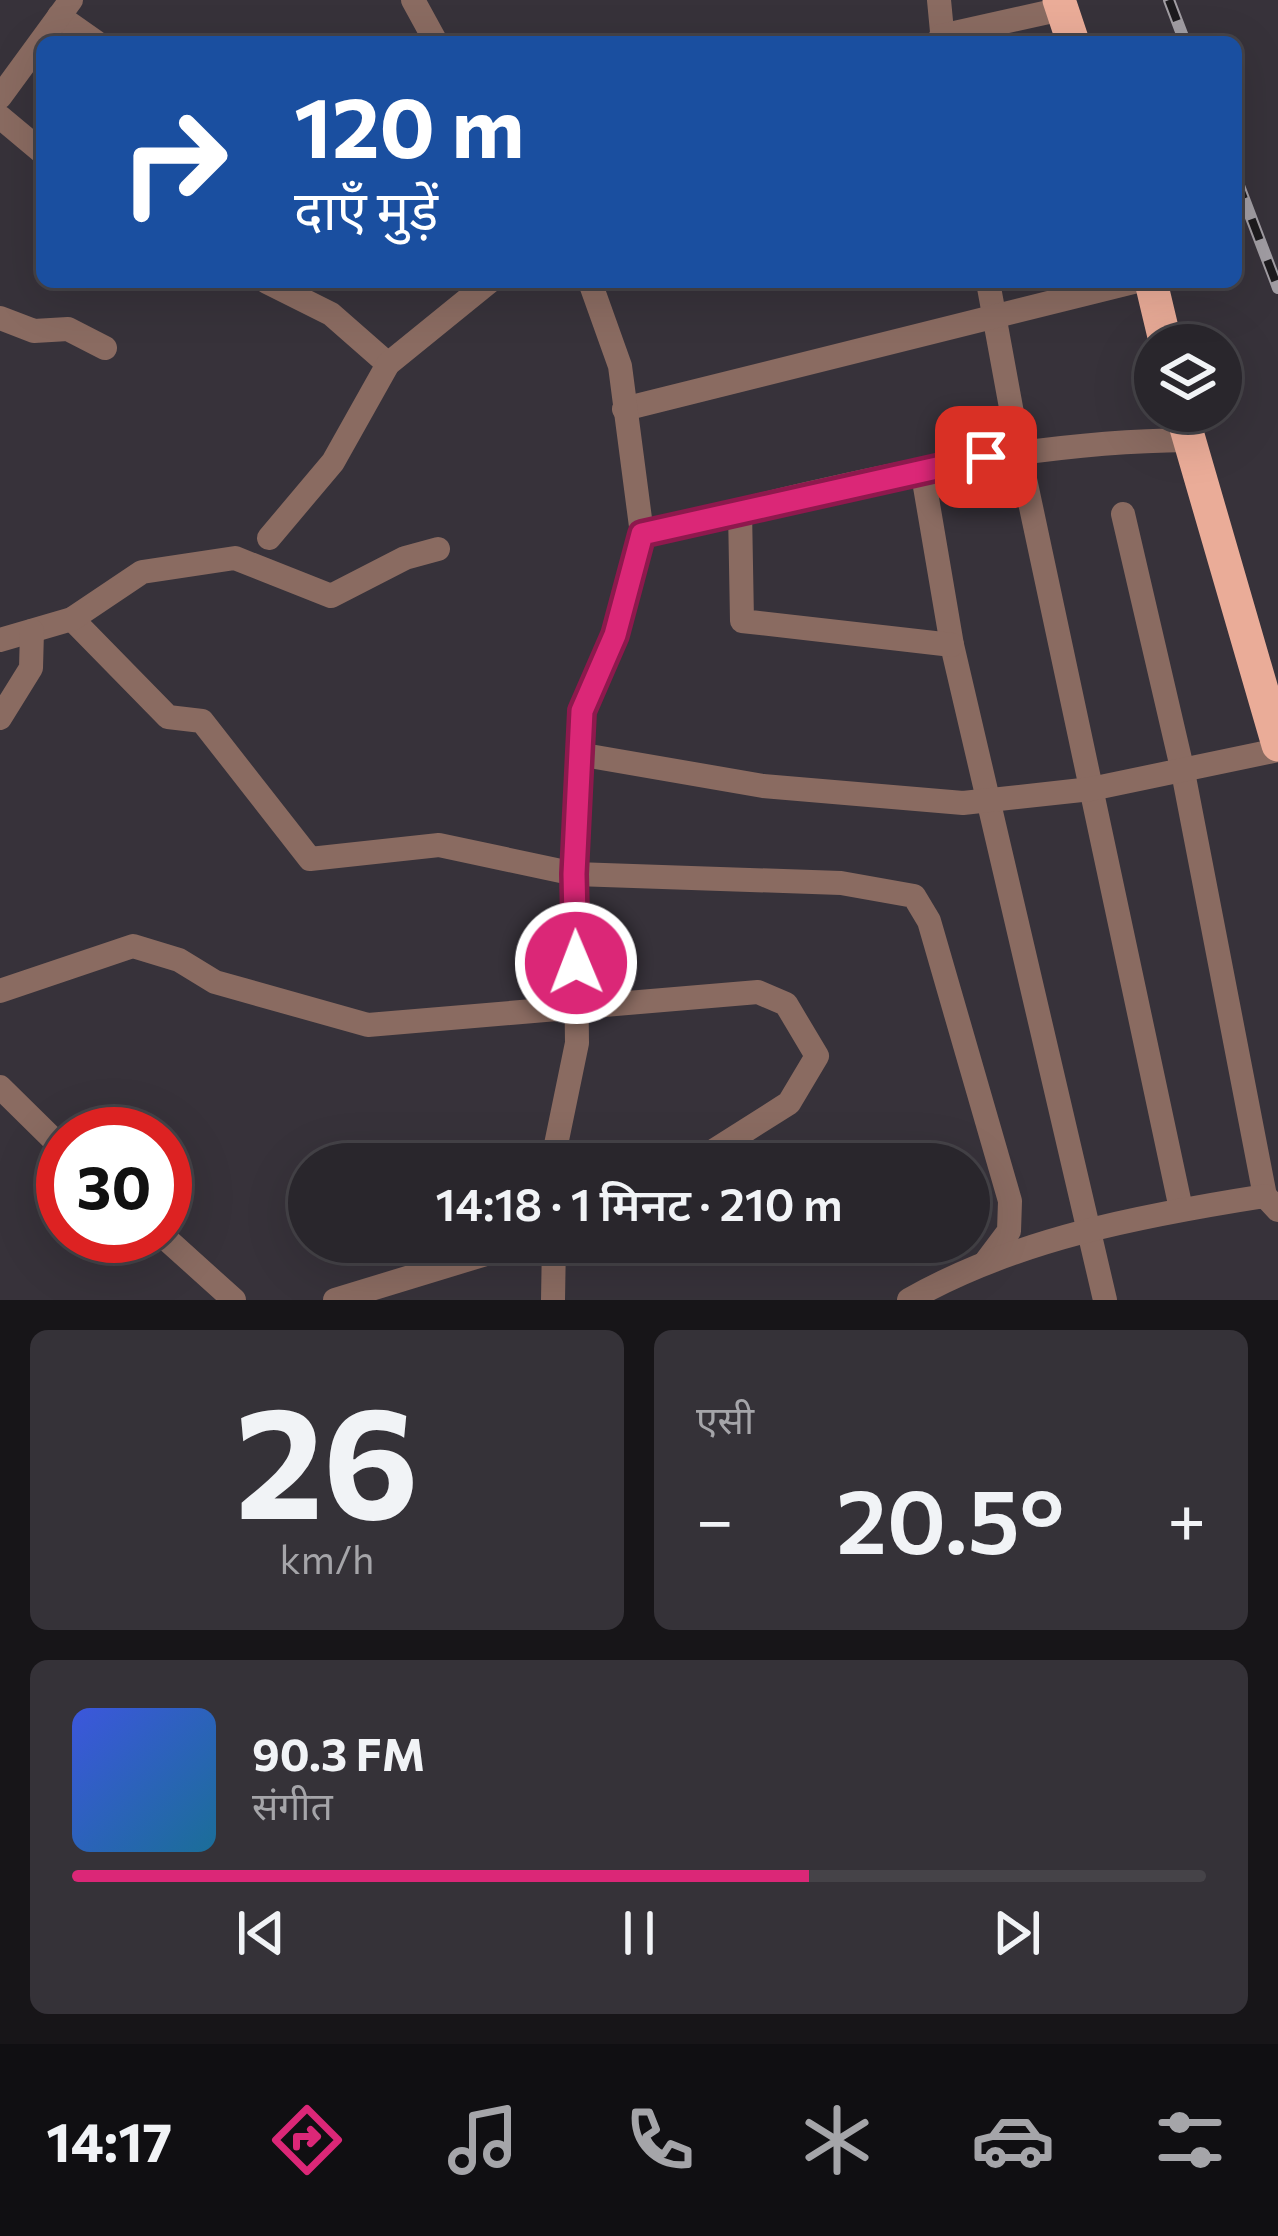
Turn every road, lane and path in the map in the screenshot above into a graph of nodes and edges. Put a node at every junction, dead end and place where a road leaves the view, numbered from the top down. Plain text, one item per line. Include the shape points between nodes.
1 (413, 0) edge
2 (939, 0) edge
3 (1060, 4) edge
4 (65, 8) edge
5 (45, 36) edge
6 (91, 36) edge
7 (424, 36) edge
8 (942, 36) edge
9 (952, 36) edge
10 (1071, 36) edge
11 (36, 48) edge
12 (0, 97) edge
13 (0, 117) edge
14 (36, 147) edge
15 (279, 288) edge
16 (482, 288) edge
17 (592, 288) edge
18 (989, 288) edge
19 (1107, 288) edge
20 (1152, 288) edge
21 (994, 314) junction
22 (0, 318) edge
23 (1161, 324) edge
24 (105, 348) dead end
25 (388, 364) junction
26 (624, 409) junction
27 (1156, 432) edge
28 (1186, 432) edge
29 (1019, 451) junction
30 (922, 469) junction
31 (740, 510) junction
32 (1124, 514) dead end
33 (642, 534) junction
34 (269, 538) dead end
35 (438, 549) dead end
36 (72, 619) junction
37 (32, 631) junction
38 (0, 640) edge
39 (952, 645) junction
40 (0, 718) edge
41 (1278, 747) edge
42 (578, 754) junction
43 (1183, 772) junction
44 (1091, 789) junction
45 (988, 800) junction
46 (574, 874) junction
47 (0, 991) edge
48 (577, 1008) junction
49 (0, 1088) edge
50 (36, 1123) edge
51 (557, 1143) edge
52 (726, 1143) edge
53 (1271, 1203) edge
54 (1181, 1209) junction
55 (1090, 1232) junction
56 (990, 1256) edge
57 (192, 1262) edge
58 (990, 1262) edge
59 (456, 1263) edge
60 (554, 1263) edge
61 (985, 1263) edge
62 (234, 1300) edge
63 (335, 1300) edge
64 (553, 1300) edge
65 (908, 1300) edge
66 (1106, 1300) edge

1 - 7 street
2 - 8 street
3 - 9 street
3 - 10 highway
4 - 5 street
4 - 6 street
11 - 12 street
13 - 14 street
15 - 25 street via 331,314
16 - 25 street
17 - 26 street via 620,366
18 - 21 street
19 - 21 street
20 - 23 highway
21 - 26 street
21 - 29 street
22 - 24 street via 34,332 68,328
25 - 34 street via 332,462
26 - 33 street
27 - 29 street
28 - 41 highway
29 - 30 street
29 - 44 street
30 - 31 street
30 - 39 street
31 - 33 street
31 - 39 street via 742,621
32 - 43 street
33 - 42 street via 615,635 582,711
35 - 36 street via 332,596 235,558 142,572
36 - 37 street
36 - 46 street via 168,716 202,721 310,859 439,845
37 - 38 street
37 - 40 street via 32,668
39 - 45 street
41 - 43 street
42 - 45 street via 763,786
42 - 46 street
43 - 44 street
43 - 53 street
44 - 45 street
44 - 54 street
45 - 55 street
46 - 48 street
46 - 56 street via 841,883 914,896 929,921 1010,1201 1009,1231
47 - 48 street via 133,946 214,982 368,1025
48 - 51 street via 578,1043
48 - 52 street via 758,992 787,1004 817,1056 790,1103
49 - 50 street
53 - 54 street
54 - 55 street
55 - 58 street
55 - 66 street
57 - 62 street
59 - 63 street
60 - 64 street
61 - 65 street

